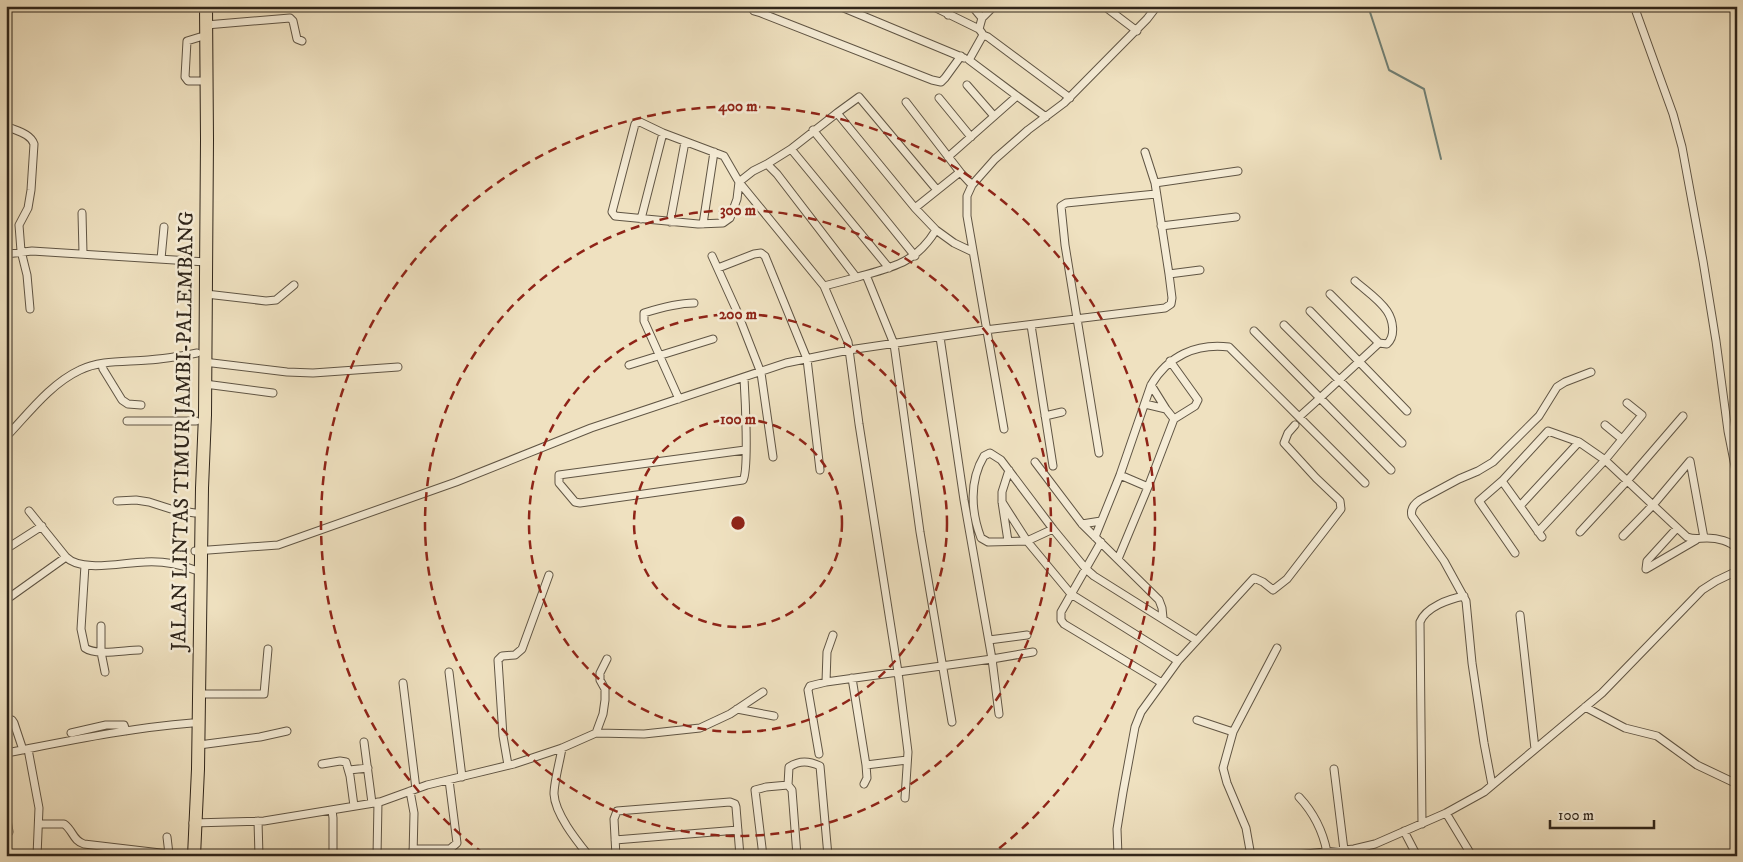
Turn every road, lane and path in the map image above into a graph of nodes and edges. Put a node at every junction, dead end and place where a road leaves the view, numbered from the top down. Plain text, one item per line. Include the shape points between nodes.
1 (200, 6) edge
2 (206, 6) edge
3 (750, 6) edge
4 (768, 6) edge
5 (839, 6) edge
6 (932, 6) edge
7 (953, 6) edge
8 (972, 6) edge
9 (994, 6) edge
10 (1104, 6) edge
11 (1157, 6) edge
12 (1634, 6) edge
13 (761, 13) junction
14 (948, 15) junction
15 (982, 18) junction
16 (206, 25) junction
17 (1137, 31) junction
18 (981, 32) junction
19 (302, 41) dead end
20 (961, 56) junction
21 (969, 60) junction
22 (967, 85) dead end
23 (1017, 96) junction
24 (939, 98) dead end
25 (1070, 98) junction
26 (906, 102) dead end
27 (836, 113) junction
28 (994, 116) junction
29 (1046, 117) junction
30 (6, 126) edge
31 (813, 130) junction
32 (663, 133) junction
33 (971, 137) junction
34 (685, 142) junction
35 (791, 149) junction
36 (714, 152) junction
37 (1145, 152) dead end
38 (948, 157) junction
39 (767, 164) junction
40 (1238, 171) dead end
41 (960, 172) junction
42 (739, 182) junction
43 (1155, 182) junction
44 (972, 185) junction
45 (937, 190) junction
46 (1156, 194) junction
47 (915, 208) junction
48 (82, 213) dead end
49 (1236, 217) dead end
50 (641, 219) junction
51 (670, 222) junction
52 (703, 224) junction
53 (1161, 226) junction
54 (164, 227) dead end
55 (936, 230) junction
56 (21, 252) junction
57 (973, 252) junction
58 (83, 253) junction
59 (6, 254) edge
60 (712, 256) dead end
61 (915, 256) junction
62 (162, 259) junction
63 (202, 262) junction
64 (718, 268) junction
65 (889, 268) junction
66 (1200, 270) dead end
67 (1169, 274) junction
68 (866, 275) junction
69 (856, 277) junction
70 (1355, 281) dead end
71 (294, 286) dead end
72 (824, 286) junction
73 (206, 294) junction
74 (1330, 294) dead end
75 (694, 303) dead end
76 (30, 309) dead end
77 (1310, 311) dead end
78 (1078, 320) junction
79 (1031, 325) junction
80 (1284, 325) dead end
81 (985, 330) junction
82 (1254, 331) dead end
83 (940, 337) junction
84 (713, 339) dead end
85 (1379, 343) junction
86 (894, 344) junction
87 (849, 350) junction
88 (660, 356) junction
89 (201, 358) junction
90 (807, 359) junction
91 (1170, 361) junction
92 (1360, 362) junction
93 (102, 364) junction
94 (629, 365) dead end
95 (398, 367) dead end
96 (1591, 372) dead end
97 (761, 373) junction
98 (744, 378) junction
99 (1340, 380) junction
100 (205, 384) junction
101 (1151, 385) junction
102 (273, 393) dead end
103 (1320, 398) junction
104 (679, 399) junction
105 (1626, 403) dead end
106 (1144, 404) junction
107 (141, 405) dead end
108 (1166, 409) junction
109 (1407, 411) dead end
110 (1062, 412) dead end
111 (1045, 416) junction
112 (1683, 416) dead end
113 (1299, 417) junction
114 (1174, 419) junction
115 (127, 421) dead end
116 (196, 421) junction
117 (1295, 425) dead end
118 (1605, 425) dead end
119 (1004, 428) dead end
120 (6, 437) edge
121 (1622, 439) junction
122 (1579, 442) junction
123 (1402, 443) dead end
124 (745, 450) junction
125 (1099, 453) dead end
126 (773, 457) dead end
127 (1604, 460) junction
128 (1035, 462) dead end
129 (1053, 466) dead end
130 (820, 470) dead end
131 (1009, 470) junction
132 (1391, 470) dead end
133 (1120, 475) junction
134 (1737, 476) edge
135 (1502, 481) junction
136 (1627, 481) junction
137 (1365, 483) dead end
138 (1148, 487) junction
139 (117, 501) dead end
140 (1002, 502) junction
141 (1654, 505) junction
142 (1520, 506) junction
143 (29, 511) dead end
144 (195, 513) junction
145 (1101, 521) junction
146 (1082, 524) junction
147 (42, 526) junction
148 (1677, 528) junction
149 (1053, 530) junction
150 (1580, 532) dead end
151 (1623, 536) dead end
152 (1700, 539) junction
153 (1098, 540) junction
154 (1008, 541) junction
155 (1027, 541) junction
156 (6, 549) edge
157 (1737, 549) edge
158 (198, 551) junction
159 (1516, 553) dead end
160 (66, 557) junction
161 (1118, 559) junction
162 (85, 565) junction
163 (1086, 569) junction
164 (195, 570) junction
165 (1736, 572) edge
166 (549, 575) dead end
167 (1071, 594) junction
168 (1464, 596) junction
169 (6, 598) edge
170 (1520, 615) dead end
171 (1163, 618) junction
172 (102, 626) dead end
173 (833, 635) dead end
174 (1027, 635) dead end
175 (989, 640) junction
176 (1196, 640) junction
177 (1277, 648) dead end
178 (268, 649) dead end
179 (139, 650) dead end
180 (101, 652) junction
181 (1033, 652) dead end
182 (607, 659) dead end
183 (992, 659) junction
184 (1178, 662) junction
185 (942, 665) junction
186 (105, 672) dead end
187 (448, 672) dead end
188 (898, 672) junction
189 (852, 678) junction
190 (403, 682) dead end
191 (826, 682) junction
192 (1162, 684) junction
193 (763, 692) dead end
194 (200, 694) junction
195 (1584, 707) junction
196 (737, 709) junction
197 (999, 714) dead end
198 (774, 716) dead end
199 (6, 718) edge
200 (1197, 720) dead end
201 (952, 722) dead end
202 (192, 723) junction
203 (126, 731) junction
204 (287, 731) dead end
205 (1233, 732) junction
206 (72, 733) dead end
207 (596, 733) junction
208 (364, 742) dead end
209 (198, 745) junction
210 (562, 748) junction
211 (25, 749) junction
212 (1535, 749) junction
213 (6, 753) edge
214 (819, 754) dead end
215 (907, 760) junction
216 (322, 764) dead end
217 (511, 765) junction
218 (866, 765) junction
219 (368, 768) junction
220 (1334, 768) dead end
221 (349, 770) junction
222 (462, 777) junction
223 (449, 780) junction
224 (788, 784) junction
225 (864, 784) dead end
226 (1737, 784) edge
227 (1492, 785) junction
228 (413, 790) junction
229 (1299, 797) dead end
230 (905, 798) dead end
231 (375, 803) junction
232 (354, 806) junction
233 (332, 810) junction
234 (6, 813) edge
235 (1446, 813) junction
236 (258, 821) junction
237 (193, 823) junction
238 (39, 824) junction
239 (1422, 824) junction
240 (738, 830) junction
241 (1404, 831) junction
242 (9, 832) dead end
243 (167, 837) dead end
244 (615, 840) junction
245 (1344, 850) junction
246 (413, 852) edge
247 (1327, 852) junction
248 (168, 855) edge
249 (37, 856) edge
250 (189, 856) edge
251 (194, 856) edge
252 (259, 856) edge
253 (333, 856) edge
254 (377, 856) edge
255 (589, 856) edge
256 (616, 856) edge
257 (740, 856) edge
258 (763, 856) edge
259 (797, 856) edge
260 (828, 856) edge
261 (1118, 856) edge
262 (1251, 856) edge
263 (1286, 856) edge
264 (1417, 856) edge
265 (1472, 856) edge

1 - 63 highway, JALAN LINTAS TIMUR JAMBI-PALEMBANG
2 - 16 highway, JALAN LINTAS TIMUR JAMBI-PALEMBANG
3 - 13 street
4 - 13 street
5 - 20 street
6 - 14 street
7 - 14 street
8 - 15 street
9 - 15 street
10 - 17 street
11 - 17 street
12 - 134 street via 1682,148
13 - 20 street via 941,82
14 - 18 street
15 - 18 street
16 - 19 street via 290,18 294,21 297,39
16 - 63 highway, JALAN LINTAS TIMUR JAMBI-PALEMBANG
17 - 25 street
18 - 21 street
18 - 25 street
20 - 21 street
21 - 23 street
22 - 28 street
23 - 28 street
23 - 29 street
24 - 33 street
25 - 29 street
26 - 38 street
27 - 31 street
27 - 45 street via 860,98
27 - 47 street
28 - 33 street
29 - 44 street via 995,159
30 - 56 street via 28,135 34,144 28,208 19,225
31 - 35 street
31 - 61 street
32 - 34 street
32 - 50 street
32 - 50 street via 640,122 635,124 623,166 612,212 615,216
33 - 38 street
34 - 36 street
34 - 51 street
35 - 39 street
35 - 65 street
36 - 42 street via 728,160
36 - 52 street
37 - 43 street
38 - 41 street
39 - 42 street
39 - 69 street
40 - 43 street
41 - 44 street
41 - 45 street
42 - 52 street via 729,220
42 - 72 street
43 - 46 street
44 - 57 street via 966,210
45 - 47 street
46 - 53 street
46 - 78 street via 1066,202 1061,206
47 - 55 street
48 - 58 street
49 - 53 street
50 - 51 street
51 - 52 street
53 - 67 street
54 - 62 street
55 - 57 street
55 - 61 street
56 - 58 street
56 - 59 street
56 - 76 street
57 - 81 street
58 - 62 street
60 - 64 street
61 - 65 street
62 - 63 street
63 - 73 highway, JALAN LINTAS TIMUR JAMBI-PALEMBANG
63 - 89 highway, JALAN LINTAS TIMUR JAMBI-PALEMBANG
64 - 90 street via 761,252 765,256
64 - 97 street
65 - 68 street
66 - 67 street
67 - 78 street via 1172,298 1168,307
68 - 69 street
68 - 86 street
69 - 72 street
70 - 85 street via 1389,315 1392,338 1387,344
71 - 73 street via 276,300 266,301
72 - 87 street
73 - 89 highway, JALAN LINTAS TIMUR JAMBI-PALEMBANG
74 - 85 street
75 - 88 street via 644,313 644,321
77 - 92 street
78 - 79 street
78 - 125 street
79 - 81 street
79 - 111 street
80 - 99 street
81 - 83 street
81 - 119 street
82 - 103 street
83 - 86 street
83 - 175 street
84 - 88 street
85 - 92 street
86 - 87 street
86 - 185 street
87 - 90 street
87 - 188 street
88 - 94 street
88 - 104 street
89 - 93 street
89 - 95 street via 287,372
89 - 100 highway, JALAN LINTAS TIMUR JAMBI-PALEMBANG
89 - 116 highway, JALAN LINTAS TIMUR JAMBI-PALEMBANG
90 - 97 street
90 - 130 street
91 - 101 street
91 - 113 street via 1197,348 1229,347
91 - 114 street via 1198,400 1195,406
92 - 99 street
92 - 109 street
93 - 107 street via 122,400
93 - 120 street via 78,370 63,380
96 - 168 street via 1557,388 1539,416 1493,462 1413,506 1412,516
97 - 98 street
97 - 126 street
98 - 104 street
98 - 124 street
99 - 103 street
99 - 123 street
100 - 102 street
100 - 158 highway, JALAN LINTAS TIMUR JAMBI-PALEMBANG
101 - 106 street
101 - 108 street
103 - 113 street
103 - 132 street
104 - 158 street via 591,428 433,490 278,545
105 - 121 street via 1642,415
106 - 108 street
106 - 133 street
108 - 114 street
110 - 111 street
111 - 129 street
112 - 136 street
113 - 137 street
114 - 138 street
115 - 116 street
116 - 144 highway, JALAN LINTAS TIMUR JAMBI-PALEMBANG
117 - 176 street via 1284,443 1340,501 1340,512 1288,579 1273,590 1254,578
118 - 121 street
121 - 127 street
122 - 127 street
122 - 135 street via 1548,431
122 - 142 street
124 - 124 street via 559,475 558,483 575,502 580,503 741,480 745,474
127 - 136 street
127 - 142 street via 1540,534
128 - 146 street
131 - 140 street
131 - 149 street
131 - 154 street via 994,454 984,456 972,501 981,538 988,542
133 - 138 street
133 - 145 street
135 - 142 street
135 - 159 street via 1479,501
136 - 141 street
136 - 150 street
138 - 161 street
139 - 144 street via 136,500
140 - 154 street
140 - 155 street
141 - 148 street
141 - 151 street
141 - 152 street via 1690,461
143 - 147 street
144 - 158 highway, JALAN LINTAS TIMUR JAMBI-PALEMBANG
145 - 146 street
145 - 153 street
146 - 153 street
147 - 156 street
147 - 160 street
148 - 152 street via 1687,537
148 - 152 street via 1647,561 1646,569
149 - 155 street
149 - 163 street
152 - 157 street via 1729,542
153 - 161 street
153 - 163 street
154 - 155 street
155 - 167 street
158 - 164 highway, JALAN LINTAS TIMUR JAMBI-PALEMBANG
158 - 194 highway, JALAN LINTAS TIMUR JAMBI-PALEMBANG
160 - 162 street
160 - 169 street
161 - 171 street via 1159,600
162 - 164 street via 160,562
162 - 180 street via 81,629 85,648
163 - 167 street
163 - 171 street
164 - 202 highway, JALAN LINTAS TIMUR JAMBI-PALEMBANG
165 - 195 street via 1702,590 1608,687
166 - 217 street via 522,649 518,654 502,656 498,660 503,736
167 - 184 street
167 - 192 street via 1061,612 1062,622
168 - 227 street
168 - 239 street via 1438,605 1420,622
170 - 212 street
171 - 176 street
172 - 180 street
173 - 191 street via 827,652
174 - 175 street
175 - 183 street
176 - 184 street
177 - 205 street
178 - 194 street via 264,694
179 - 180 street
180 - 186 street
181 - 183 street
182 - 207 street via 600,673 605,700
183 - 185 street
183 - 197 street
184 - 192 street
185 - 188 street
185 - 201 street
187 - 222 street
188 - 189 street
188 - 215 street
189 - 191 street
189 - 218 street
190 - 228 street
191 - 214 street via 810,686 808,690
192 - 261 street via 1141,712 1135,727 1119,820
193 - 196 street
194 - 209 highway, JALAN LINTAS TIMUR JAMBI-PALEMBANG
195 - 212 street
195 - 226 street via 1625,728 1657,736 1697,765
196 - 198 street
196 - 207 street via 700,728 644,734
199 - 211 street via 14,723
200 - 205 street
202 - 203 street
202 - 237 highway, JALAN LINTAS TIMUR JAMBI-PALEMBANG
203 - 206 street via 124,725 106,725
203 - 211 street
204 - 209 street
205 - 262 street via 1223,771 1246,828
207 - 210 street
208 - 219 street
209 - 237 highway, JALAN LINTAS TIMUR JAMBI-PALEMBANG
210 - 217 street
210 - 255 street via 554,796 575,838
211 - 213 street
211 - 238 street via 39,808
212 - 227 street
215 - 218 street
215 - 230 street
216 - 221 street via 343,761
217 - 222 street
218 - 225 street
219 - 221 street
219 - 231 street
220 - 245 street
221 - 232 street
222 - 223 street
223 - 228 street
223 - 246 street via 457,843 450,849
224 - 258 street via 756,790
224 - 259 street via 792,790
224 - 260 street via 789,767 796,762 820,766
227 - 235 street
228 - 231 street
228 - 246 street
229 - 247 street via 1323,836
231 - 232 street
231 - 254 street
232 - 233 street
233 - 236 street
233 - 253 street
234 - 242 street
235 - 239 street
235 - 265 street
236 - 237 street
236 - 252 street
237 - 250 highway, JALAN LINTAS TIMUR JAMBI-PALEMBANG
237 - 251 highway, JALAN LINTAS TIMUR JAMBI-PALEMBANG
238 - 248 street via 64,824 75,840 84,844
238 - 249 street
239 - 241 street
240 - 244 street
240 - 244 street via 733,802 620,810 615,814
240 - 257 street
241 - 245 street via 1375,844
241 - 264 street
243 - 248 street
244 - 256 street
245 - 247 street
247 - 263 street
248 - 250 street

